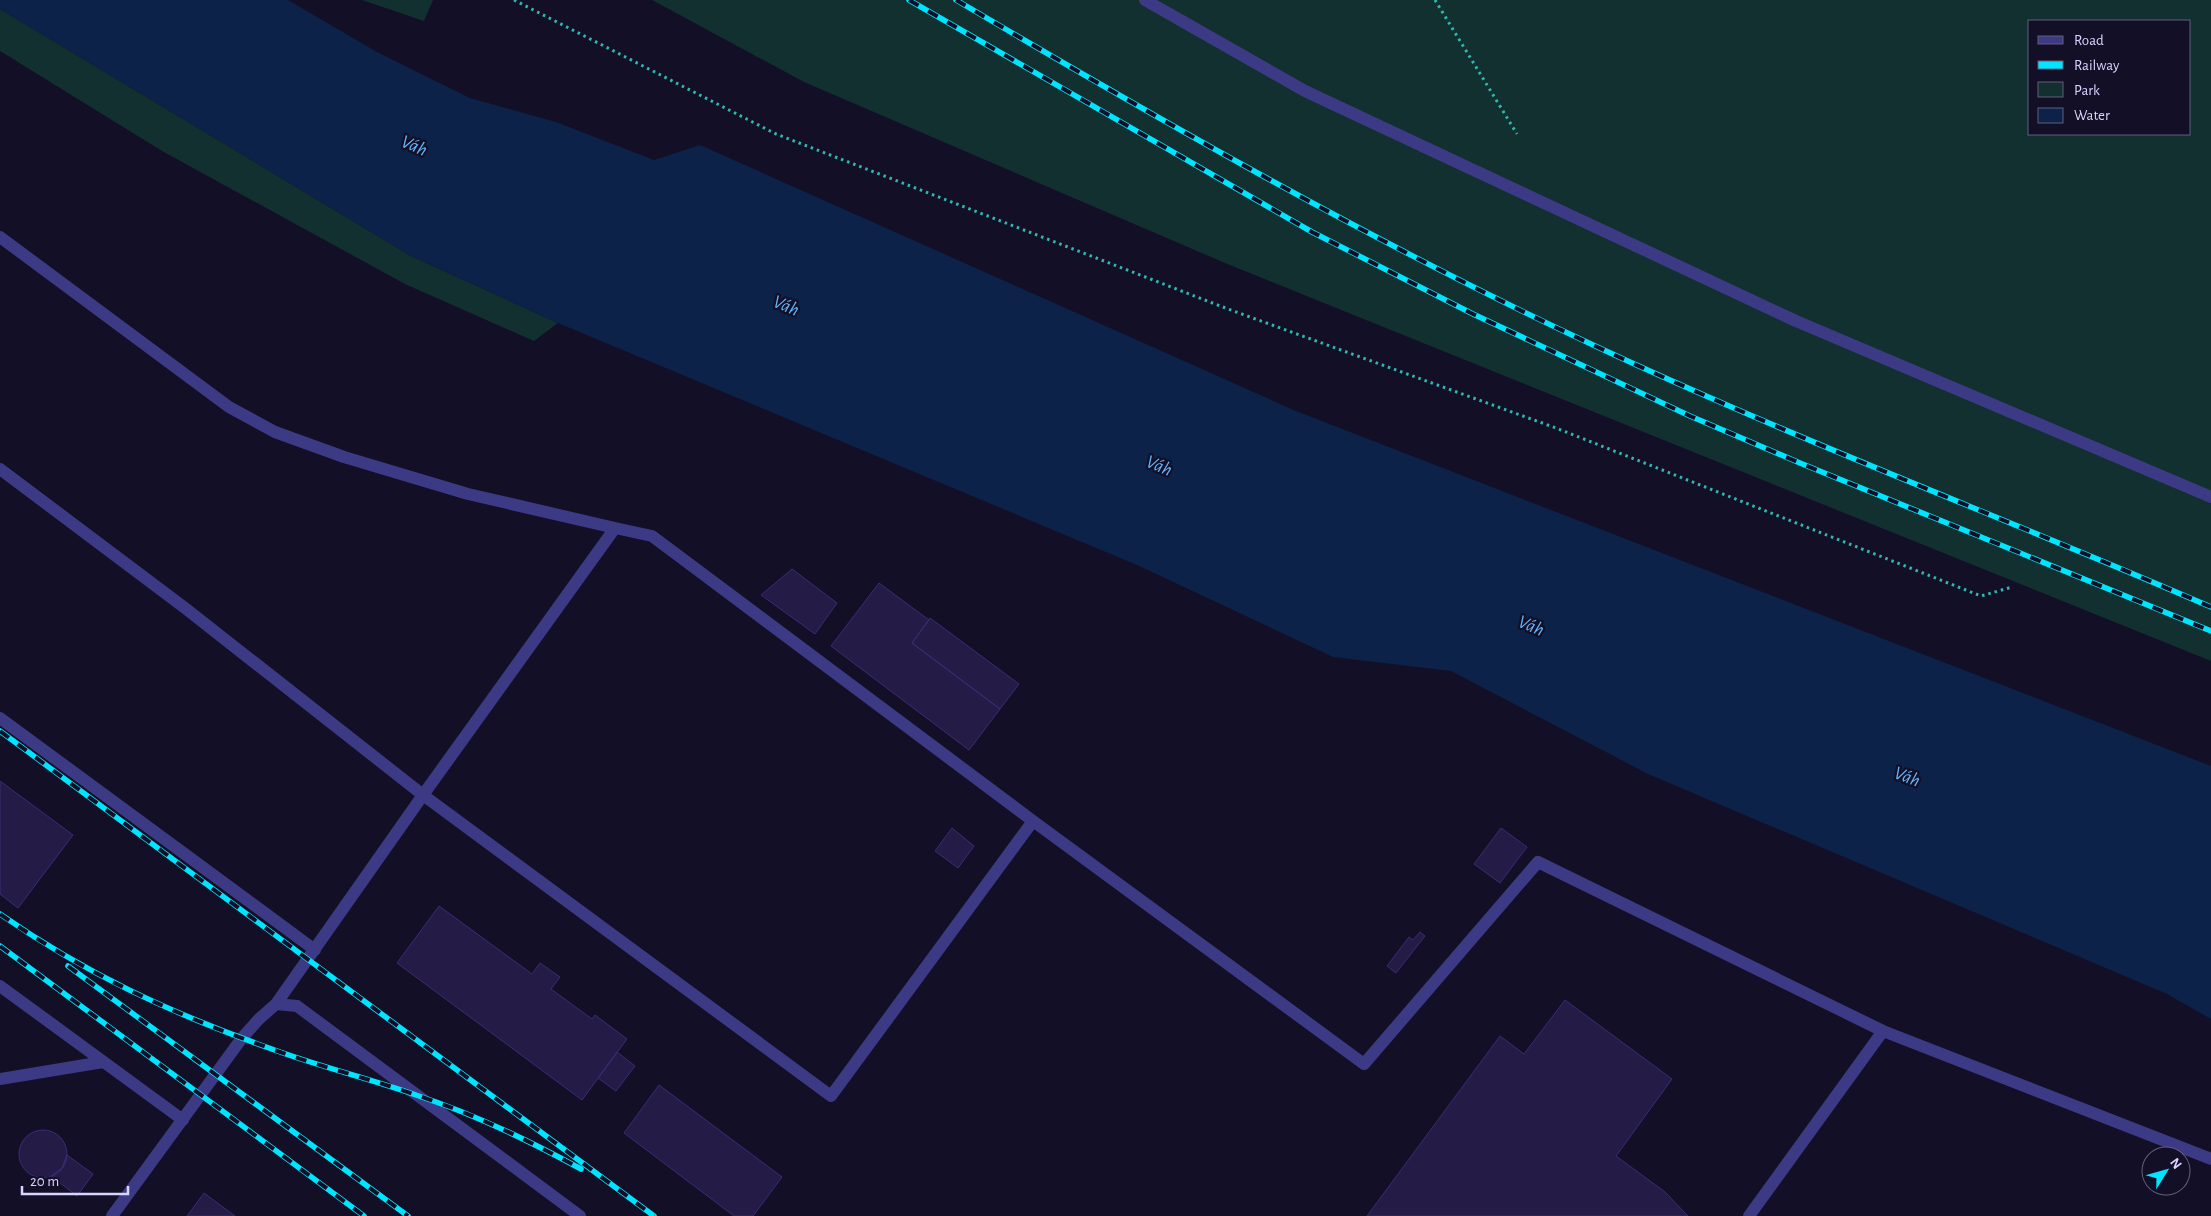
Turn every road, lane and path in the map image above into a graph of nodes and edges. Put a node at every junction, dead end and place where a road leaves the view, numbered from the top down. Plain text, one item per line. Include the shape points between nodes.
1 (514, 0) edge
2 (1145, 0) edge
3 (1434, 0) edge
4 (1517, 134) dead end
5 (0, 237) edge
6 (0, 469) edge
7 (2211, 497) edge
8 (615, 528) junction
9 (2012, 587) dead end
10 (0, 718) edge
11 (423, 795) junction
12 (1033, 821) junction
13 (315, 950) junction
14 (0, 986) edge
15 (276, 1004) junction
16 (1883, 1031) junction
17 (103, 1062) junction
18 (0, 1079) edge
19 (183, 1120) junction
20 (2211, 1159) edge
21 (112, 1216) edge
22 (580, 1216) edge
23 (1748, 1216) edge

1 - 9 path via 785,137 1228,309 1556,428 1981,596
2 - 7 street via 1305,90 1787,316
3 - 4 path
5 - 8 street via 229,407 275,432 344,457 468,494
6 - 11 street via 185,608
8 - 11 street
8 - 12 street via 652,536
10 - 13 street
11 - 12 street via 831,1096
11 - 13 street
12 - 16 street via 1364,1064 1538,862
13 - 15 street
14 - 17 street
15 - 19 street via 242,1038
15 - 22 street via 297,1006
16 - 20 street
16 - 23 street
17 - 18 street
17 - 19 street
19 - 21 street

